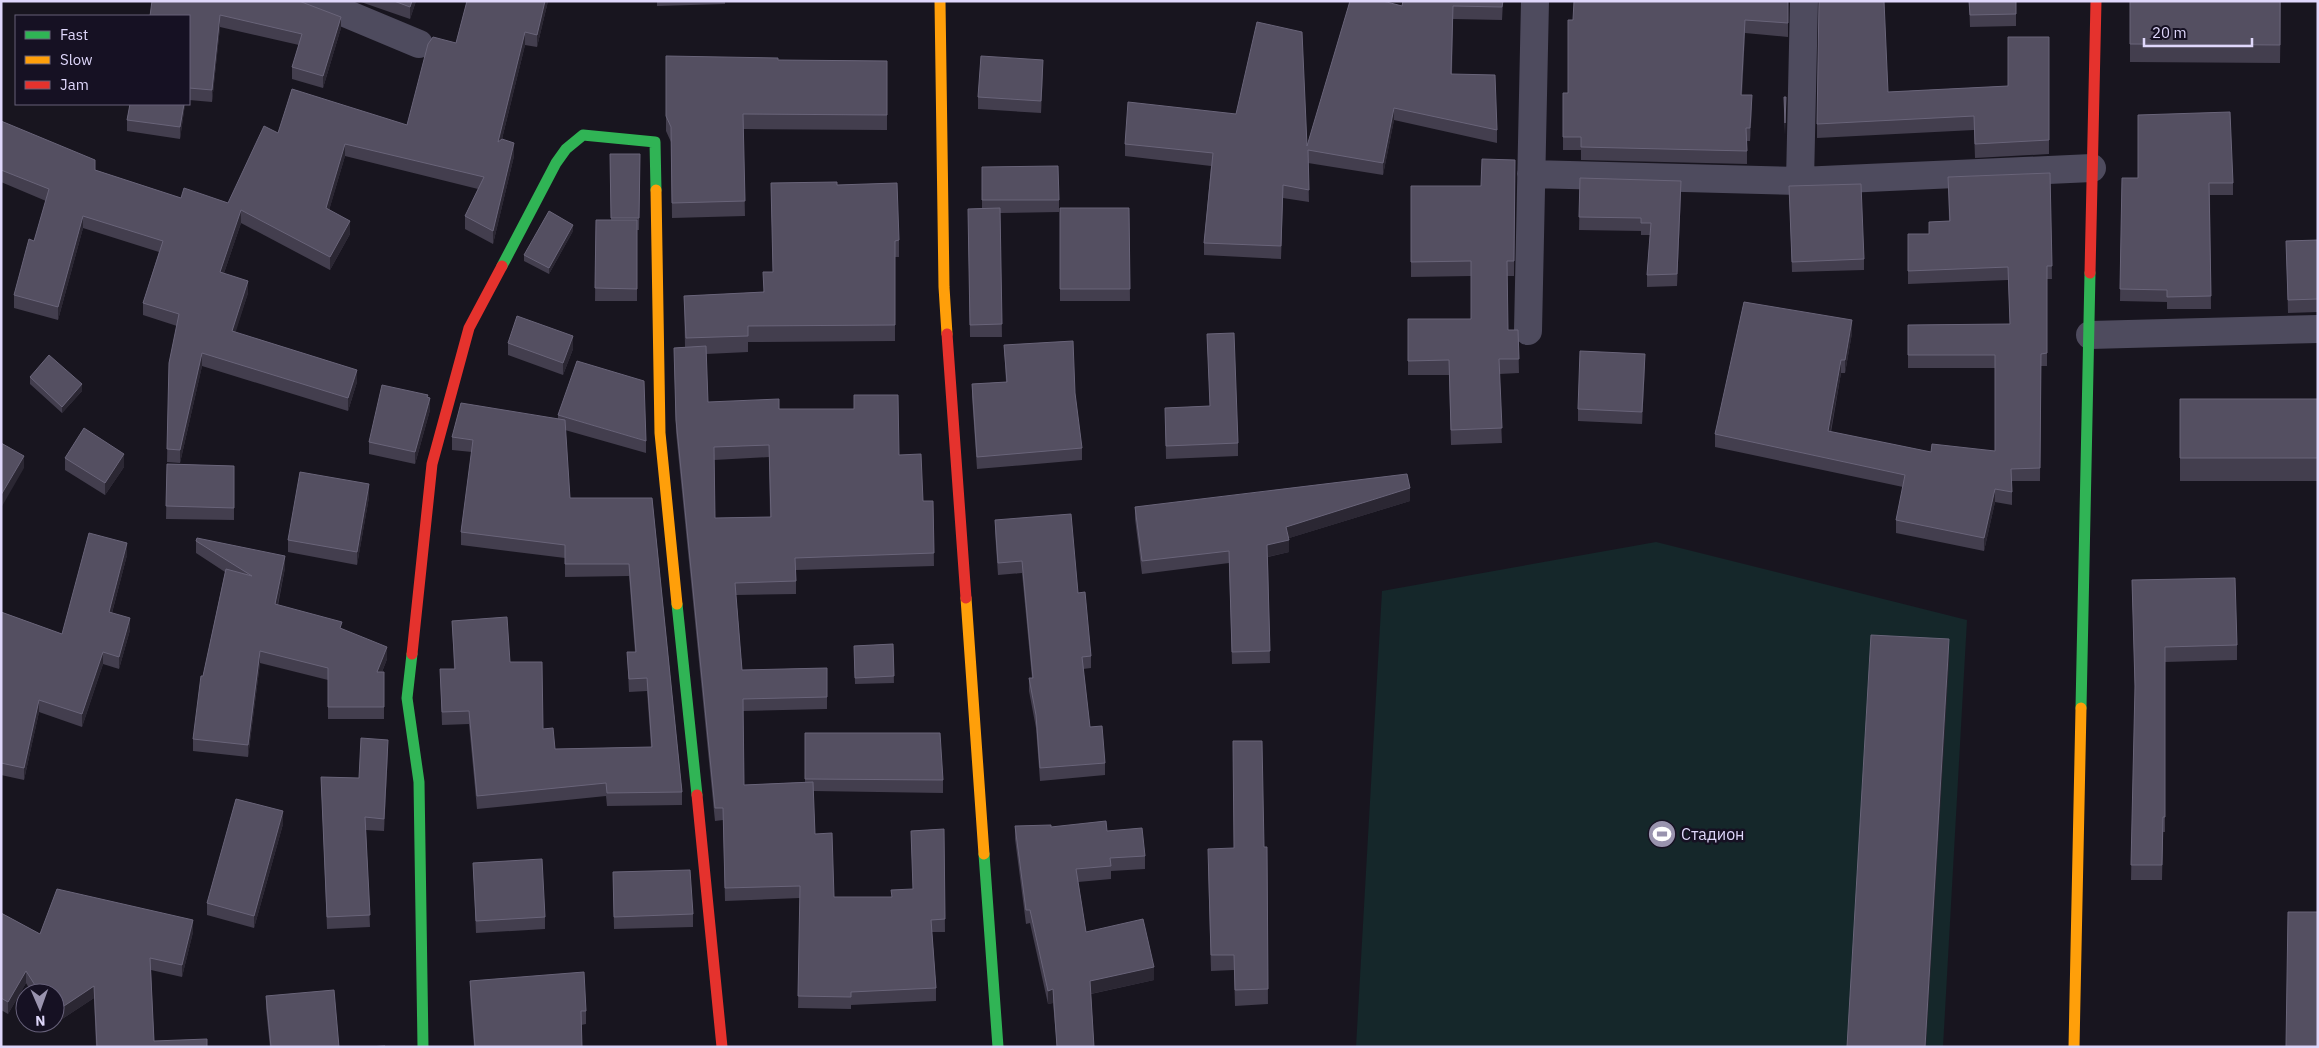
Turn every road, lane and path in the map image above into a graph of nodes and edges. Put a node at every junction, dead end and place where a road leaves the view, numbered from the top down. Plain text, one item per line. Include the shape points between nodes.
1 (308, 1) edge
2 (940, 1) edge
3 (1535, 1) edge
4 (1804, 1) edge
5 (2096, 1) edge
6 (418, 44) dead end
7 (2092, 168) junction
8 (1531, 174) junction
9 (1800, 181) junction
10 (2318, 329) edge
11 (1528, 331) dead end
12 (2090, 335) junction
13 (423, 1047) edge
14 (722, 1047) edge
15 (998, 1047) edge
16 (2074, 1047) edge

1 - 6 street via 333,8
2 - 15 street via 944,287
3 - 8 street
4 - 9 street
5 - 7 street
7 - 9 street
7 - 12 street
8 - 9 street
8 - 11 street
10 - 12 street
12 - 16 street
13 - 14 street via 419,782 407,698 432,464 469,328 556,164 566,149 583,135 655,142 660,433

